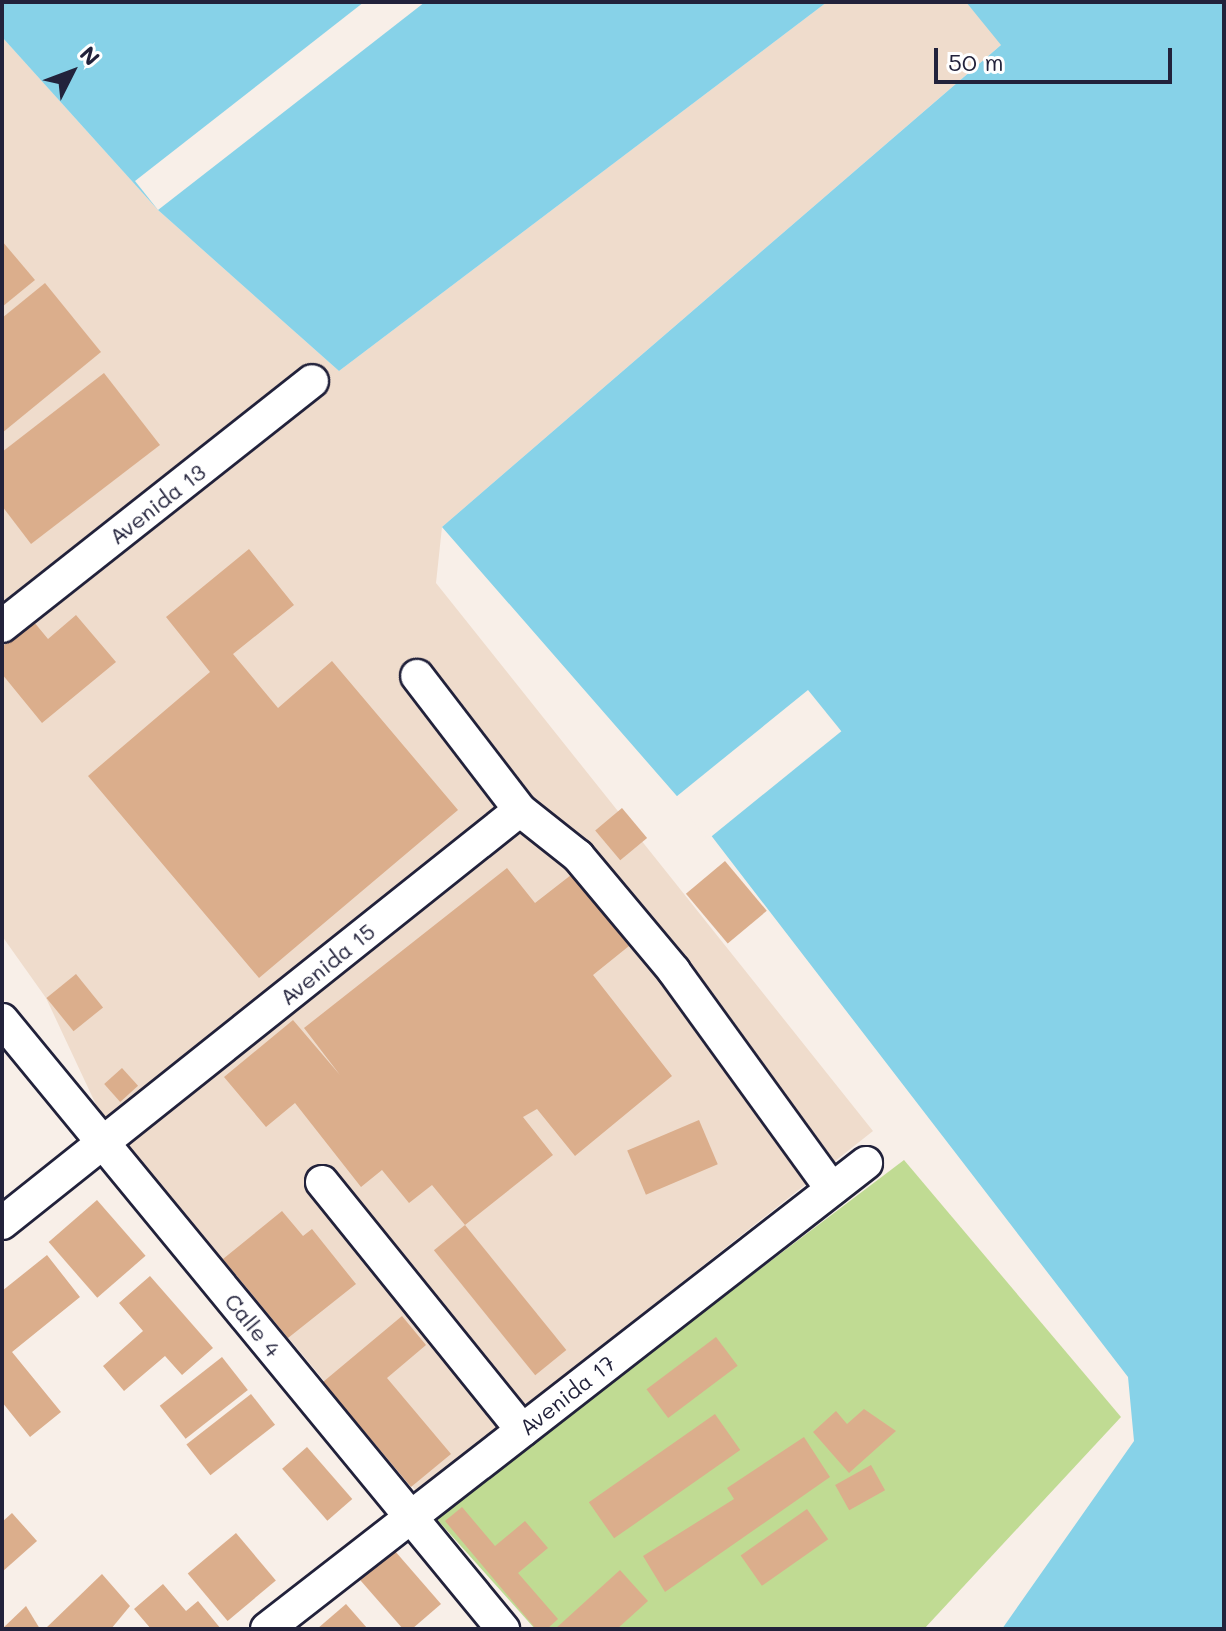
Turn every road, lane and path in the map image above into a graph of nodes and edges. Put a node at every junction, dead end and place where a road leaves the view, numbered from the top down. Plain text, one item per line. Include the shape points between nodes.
1 (312, 381) dead end
2 (2, 626) edge
3 (417, 676) dead end
4 (520, 810) junction
5 (2, 1020) edge
6 (103, 1142) junction
7 (866, 1163) dead end
8 (322, 1182) dead end
9 (832, 1189) junction
10 (2, 1223) edge
11 (522, 1430) junction
12 (410, 1517) junction
13 (267, 1629) edge
14 (503, 1629) edge

1 - 2 street, Avenida 13
3 - 4 street
4 - 6 street, Avenida 15
4 - 9 street via 578,856 674,971
5 - 6 street, Calle 4
6 - 10 street, Avenida 15
6 - 12 street, Calle 4
7 - 9 street, Avenida 17
8 - 11 street
9 - 11 street, Avenida 17
11 - 12 street, Avenida 17
12 - 13 street, Avenida 17
12 - 14 street, Calle 4

